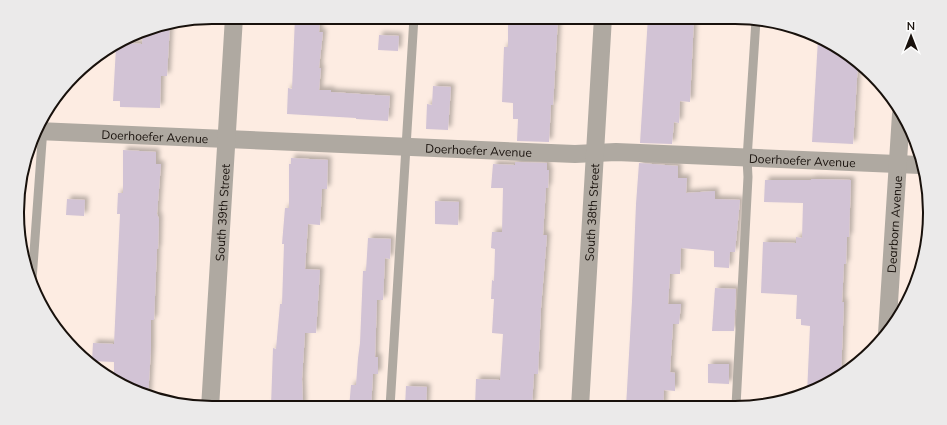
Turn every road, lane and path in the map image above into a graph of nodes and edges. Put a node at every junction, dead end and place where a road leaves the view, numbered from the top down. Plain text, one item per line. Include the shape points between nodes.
1 (234, 24) edge
2 (414, 24) edge
3 (603, 24) edge
4 (756, 25) edge
5 (900, 123) edge
6 (44, 126) edge
7 (41, 134) edge
8 (226, 140) junction
9 (405, 148) junction
10 (595, 153) junction
11 (747, 159) junction
12 (898, 164) junction
13 (917, 166) edge
14 (33, 269) edge
15 (888, 322) edge
16 (210, 401) edge
17 (390, 401) edge
18 (580, 401) edge
19 (736, 401) edge

1 - 8 street, South 39th Street
2 - 9 lane
3 - 10 street, South 38th Street
4 - 11 lane
5 - 12 street, Dearborn Avenue
6 - 8 street, Doerhoefer Avenue
7 - 14 lane
8 - 9 street, Doerhoefer Avenue
8 - 16 street, South 39th Street
9 - 10 street, Doerhoefer Avenue
9 - 17 lane
10 - 11 street, Doerhoefer Avenue
10 - 18 street, South 38th Street
11 - 12 street, Doerhoefer Avenue
11 - 19 lane
12 - 13 street, Doerhoefer Avenue
12 - 15 street, Dearborn Avenue

